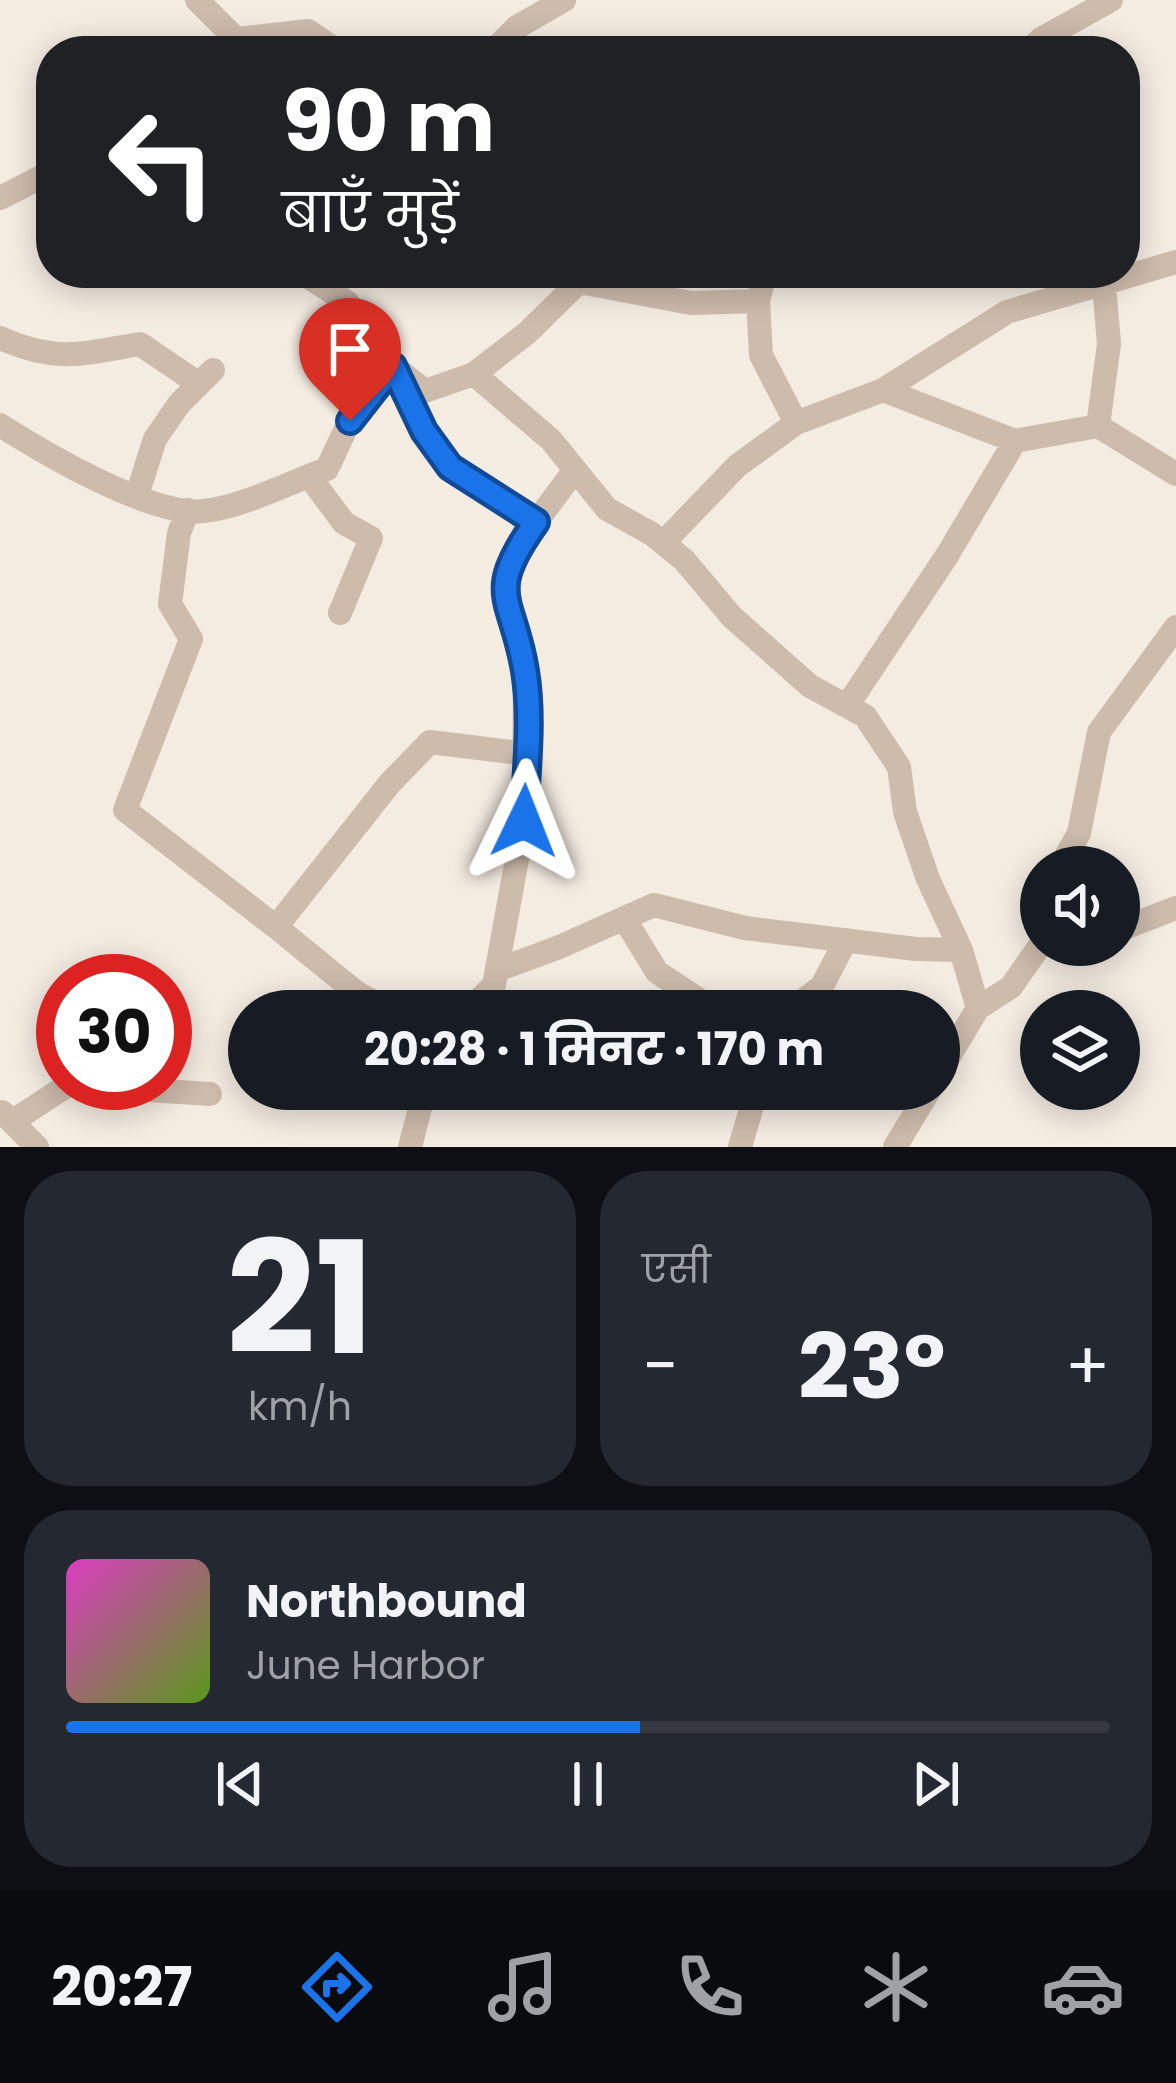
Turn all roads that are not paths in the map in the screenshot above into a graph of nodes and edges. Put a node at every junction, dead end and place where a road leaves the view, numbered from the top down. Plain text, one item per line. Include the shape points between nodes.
1 (197, 0) edge
2 (564, 0) edge
3 (1111, 0) edge
4 (226, 36) edge
5 (281, 36) edge
6 (315, 36) edge
7 (508, 36) edge
8 (1046, 36) edge
9 (36, 180) edge
10 (0, 199) edge
11 (1176, 262) edge
12 (1140, 273) edge
13 (325, 288) edge
14 (573, 288) edge
15 (628, 288) edge
16 (761, 288) edge
17 (1090, 288) edge
18 (1104, 288) edge
19 (758, 301) junction
20 (0, 338) edge
21 (393, 366) junction
22 (474, 374) junction
23 (884, 390) junction
24 (796, 423) junction
25 (0, 425) edge
26 (1098, 426) junction
27 (1015, 441) junction
28 (575, 470) junction
29 (1176, 474) edge
30 (309, 476) junction
31 (137, 495) junction
32 (188, 510) junction
33 (536, 522) junction
34 (663, 543) junction
35 (340, 613) dead end
36 (1176, 627) edge
37 (847, 706) junction
38 (527, 754) junction
39 (1072, 846) edge
40 (1176, 908) edge
41 (624, 918) junction
42 (1140, 922) edge
43 (276, 927) junction
44 (846, 940) junction
45 (962, 950) junction
46 (1025, 966) edge
47 (497, 970) junction
48 (353, 990) edge
49 (489, 990) edge
50 (685, 990) edge
51 (817, 990) edge
52 (978, 1008) junction
53 (960, 1038) edge
54 (210, 1094) dead end
55 (420, 1110) edge
56 (751, 1110) edge
57 (917, 1110) edge
58 (6, 1116) edge
59 (37, 1147) edge
60 (410, 1147) edge
61 (740, 1147) edge
62 (895, 1147) edge

1 - 4 street
2 - 7 street
3 - 8 street
5 - 6 street
9 - 10 street
11 - 12 street
13 - 21 street via 347,302
14 - 22 street
15 - 19 street via 691,303
16 - 19 street
17 - 23 street via 1007,312
18 - 26 street via 1109,344
19 - 24 street via 761,356
20 - 31 street via 37,354 73,356 140,344 206,377 155,439
21 - 22 street via 425,391
21 - 30 street via 350,421 327,469
21 - 33 street via 450,467
22 - 28 street
23 - 24 street
23 - 27 street
24 - 34 street via 737,466
25 - 31 street
26 - 27 street
26 - 29 street
27 - 37 street
28 - 33 street
28 - 34 street via 608,509
30 - 32 street
30 - 35 street via 344,523 370,538
31 - 32 street
32 - 43 street via 170,604 191,640 125,810
33 - 38 street via 511,557 503,597 525,670
34 - 37 street via 732,617 810,686
36 - 39 street via 1099,732
37 - 45 street via 865,716 898,767 928,879
38 - 43 street via 430,742
38 - 47 street via 524,821
40 - 42 street
41 - 44 street via 654,904 746,928
41 - 47 street
41 - 50 street via 657,971
43 - 48 street
44 - 45 street
44 - 51 street
45 - 52 street
46 - 52 street via 1011,987
47 - 49 street
52 - 53 street
54 - 58 street via 68,1085
55 - 60 street
56 - 61 street
57 - 62 street
58 - 59 street

